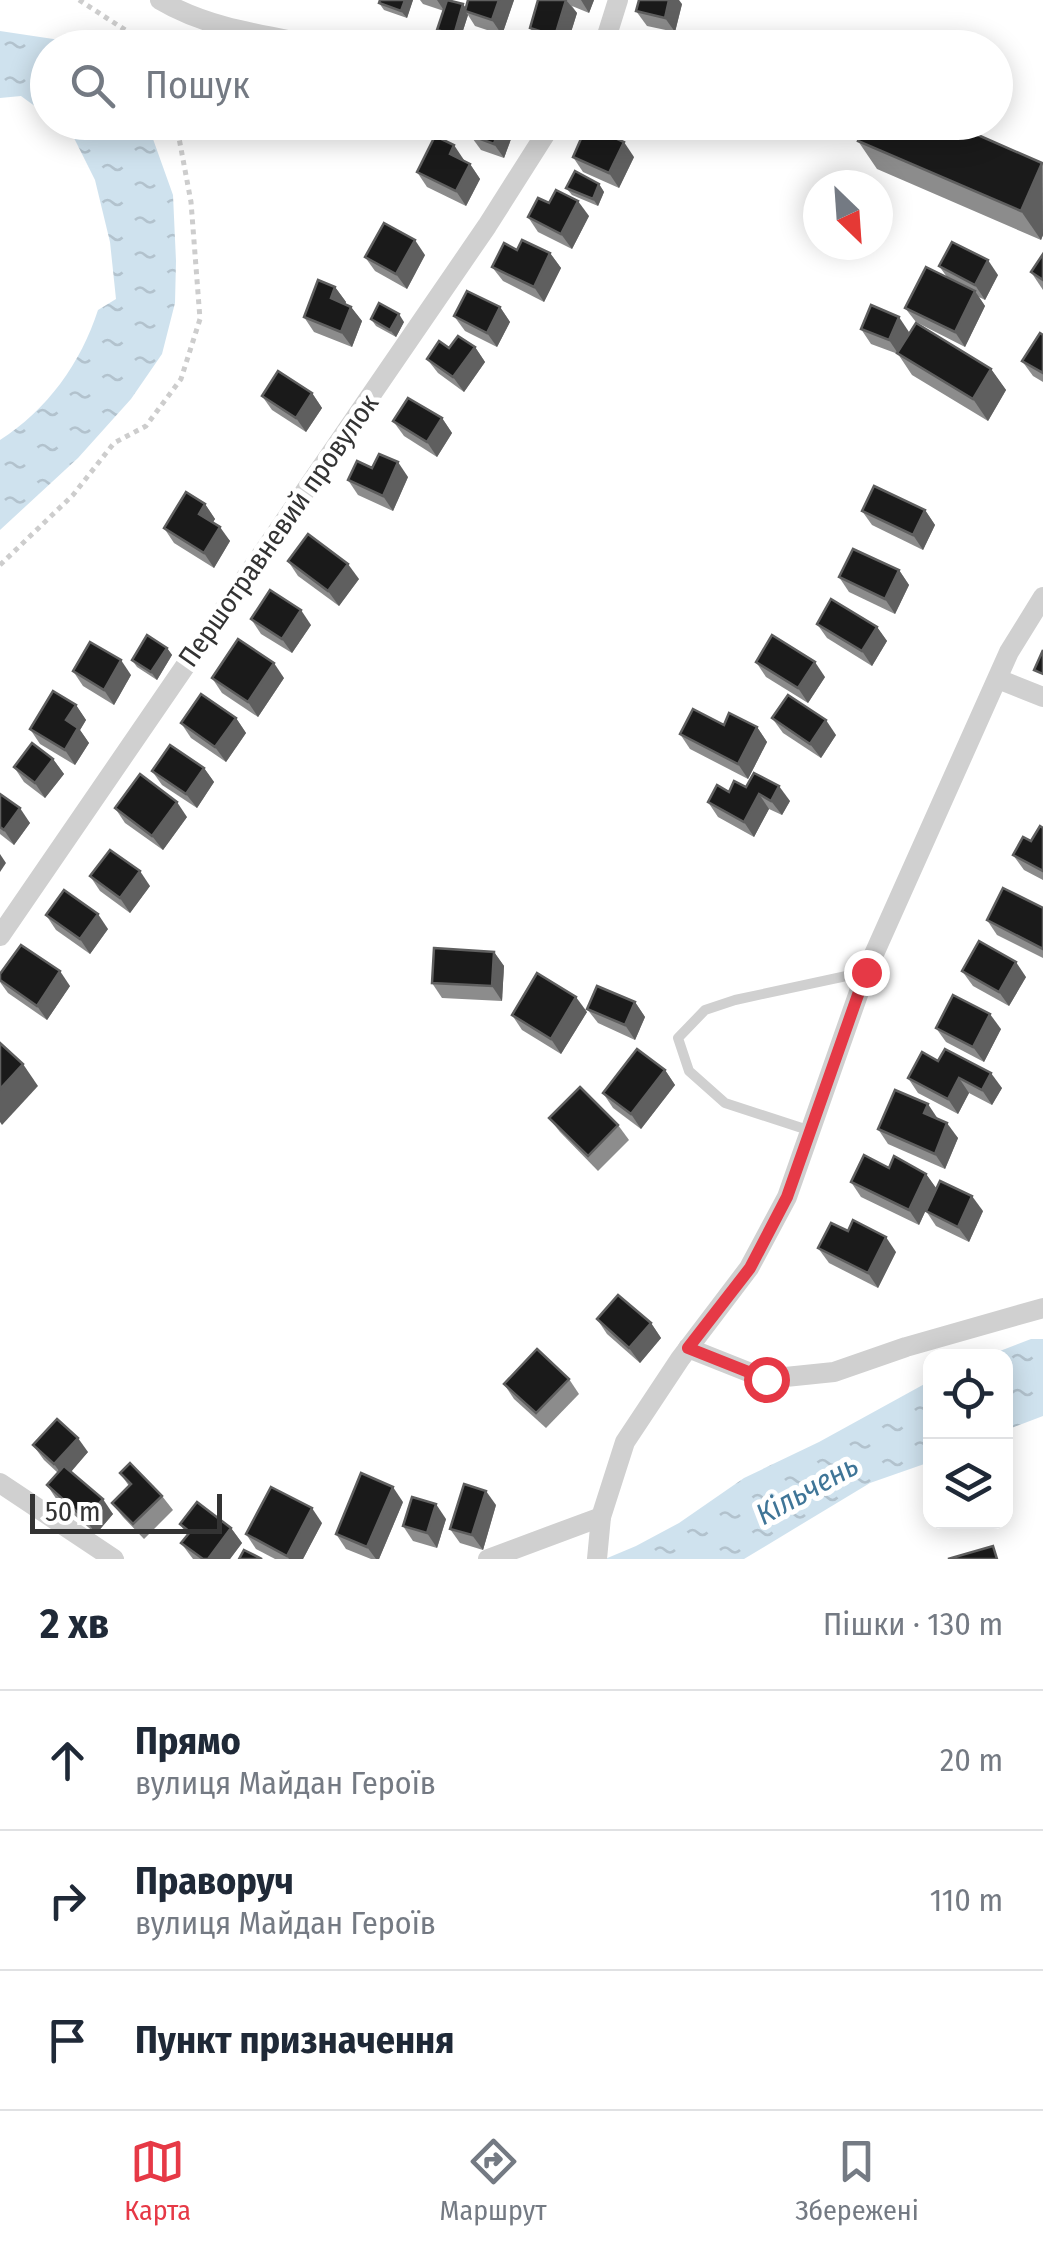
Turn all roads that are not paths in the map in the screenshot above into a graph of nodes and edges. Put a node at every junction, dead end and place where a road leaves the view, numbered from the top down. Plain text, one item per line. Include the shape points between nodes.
1 (160, 0) edge
2 (618, 0) edge
3 (239, 30) edge
4 (609, 30) edge
5 (542, 140) edge
6 (1043, 597) edge
7 (998, 679) junction
8 (1043, 697) edge
9 (0, 936) edge
10 (866, 972) junction
11 (811, 1131) junction
12 (1043, 1308) edge
13 (688, 1348) junction
14 (0, 1483) edge
15 (601, 1518) junction
16 (114, 1559) edge
17 (488, 1559) edge
18 (597, 1559) edge

1 - 3 street
2 - 4 street
5 - 9 street, Першотравневий провулок
6 - 7 street
7 - 8 street
7 - 10 street
10 - 11 street
10 - 11 lane via 705,1010 678,1038 690,1071 725,1103
11 - 13 street via 750,1268
12 - 13 street via 834,1372 766,1379
13 - 15 street via 626,1442
14 - 16 street
15 - 17 street
15 - 18 street

